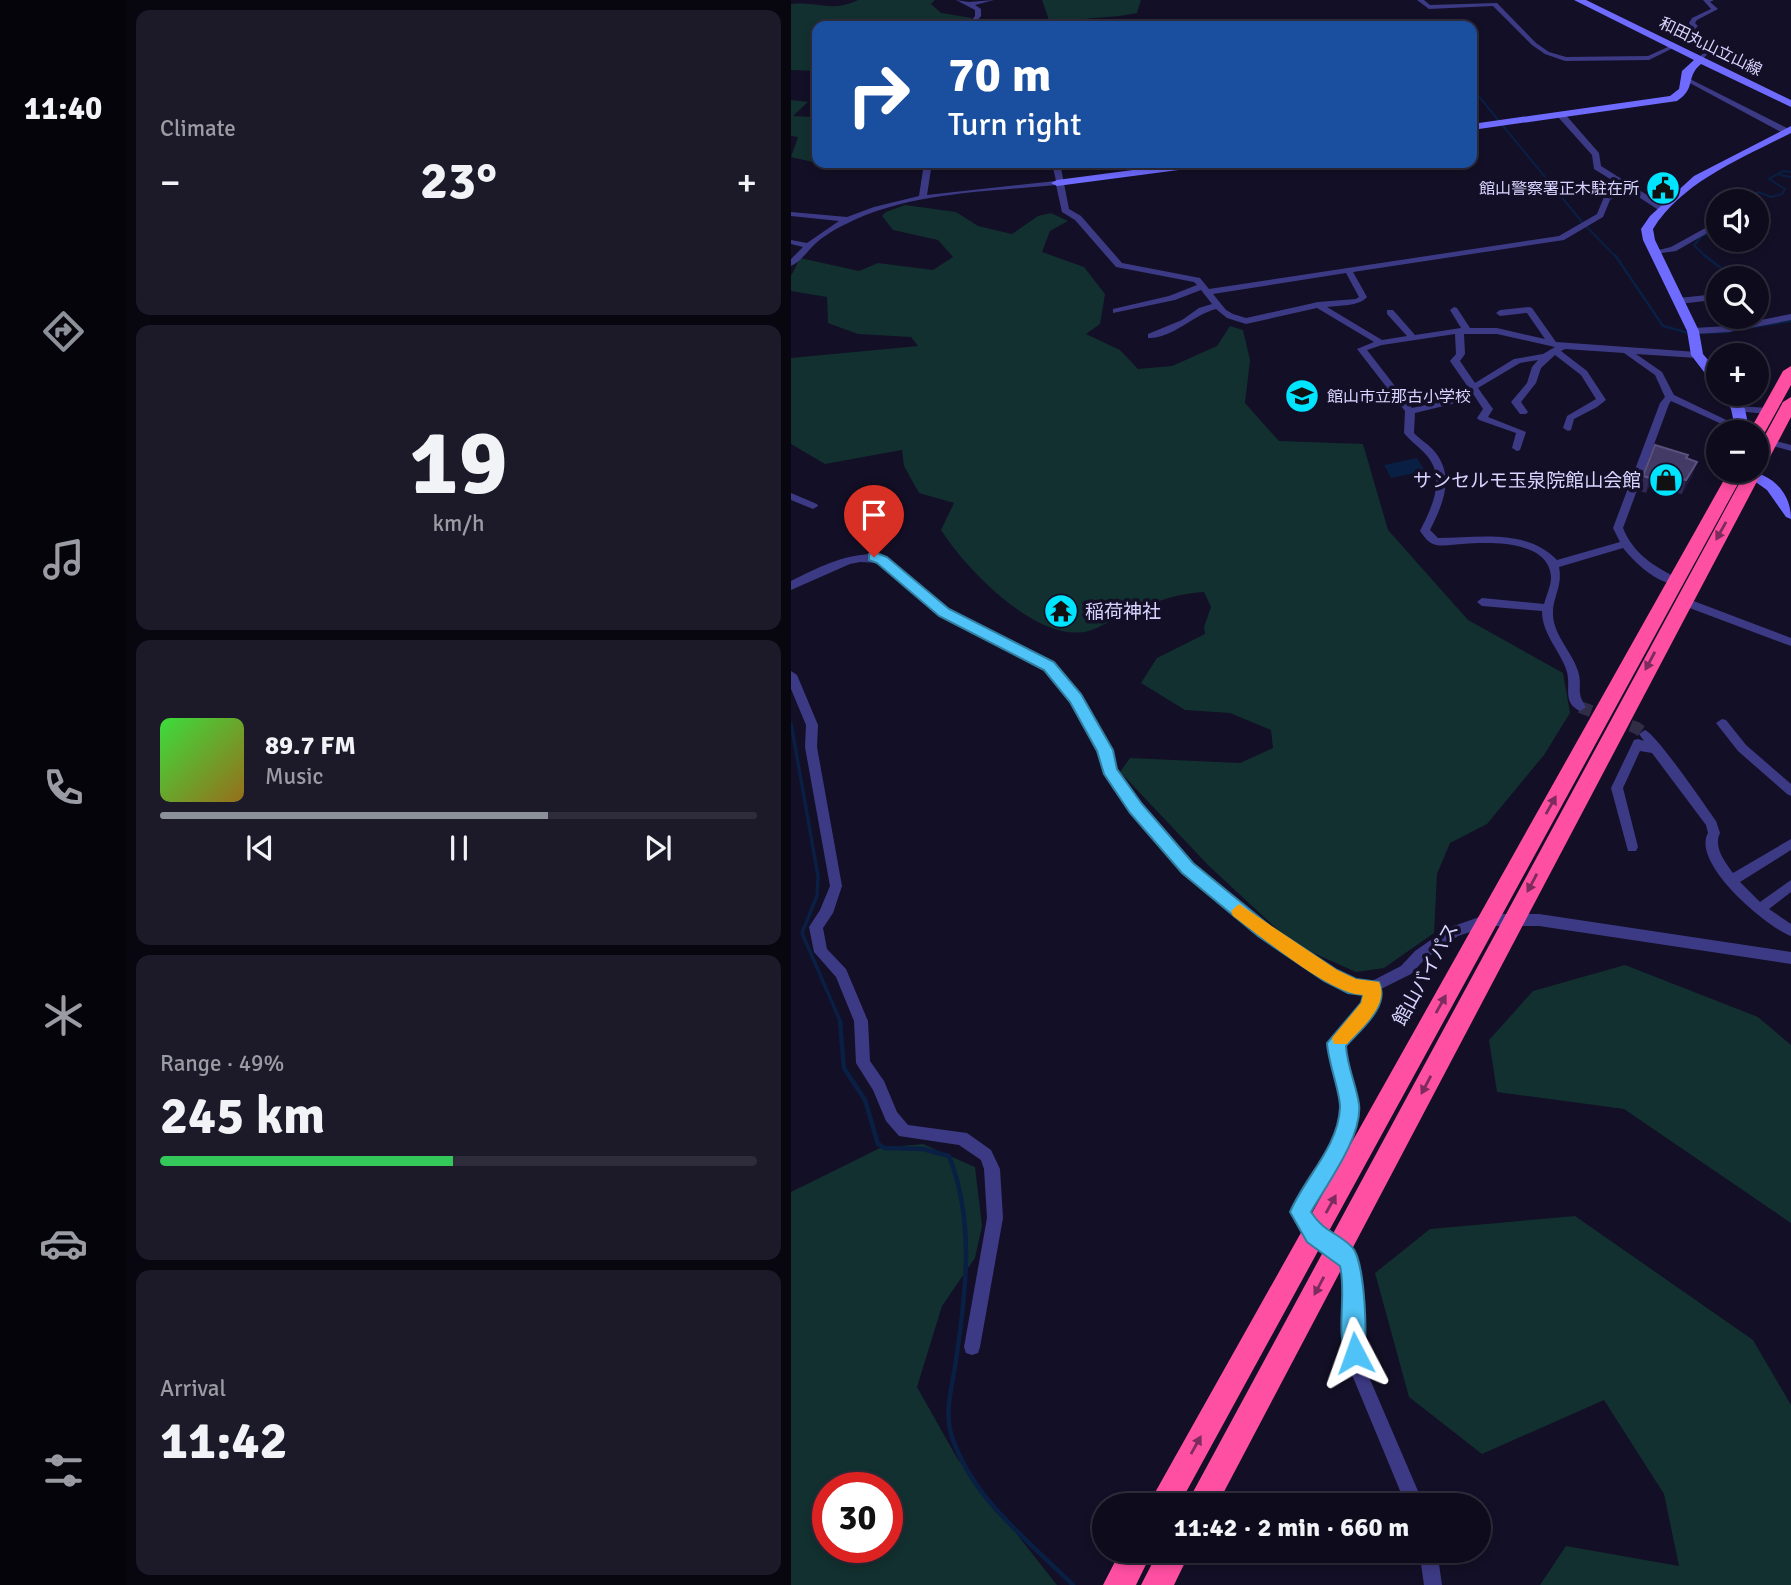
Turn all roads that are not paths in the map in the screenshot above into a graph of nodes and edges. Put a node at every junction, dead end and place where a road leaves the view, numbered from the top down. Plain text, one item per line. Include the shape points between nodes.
1 (959, 0) edge
2 (991, 0) edge
3 (1420, 0) edge
4 (1579, 0) edge
5 (1710, 0) edge
6 (971, 4) junction
7 (974, 21) edge
8 (1672, 47) junction
9 (1700, 60) junction
10 (1688, 80) junction
11 (1788, 100) edge
12 (1561, 115) junction
13 (1477, 126) edge
14 (1789, 130) edge
15 (927, 168) edge
16 (1056, 168) edge
17 (1171, 168) edge
18 (1057, 183) junction
19 (1626, 188) junction
20 (923, 198) junction
21 (1663, 209) junction
22 (791, 214) edge
23 (849, 220) junction
24 (1706, 231) edge
25 (791, 242) edge
26 (805, 245) junction
27 (1655, 252) junction
28 (791, 264) edge
29 (1348, 270) junction
30 (1205, 289) junction
31 (1706, 298) edge
32 (1679, 301) junction
33 (1318, 305) junction
34 (1216, 306) junction
35 (1454, 310) dead end
36 (1116, 311) dead end
37 (1390, 312) dead end
38 (1500, 313) dead end
39 (1791, 317) edge
40 (1463, 331) junction
41 (1693, 331) junction
42 (1151, 336) dead end
43 (1414, 339) junction
44 (1381, 343) junction
45 (1558, 347) junction
46 (1627, 352) junction
47 (1697, 355) junction
48 (1546, 356) junction
49 (1706, 366) edge
50 (1791, 371) edge
51 (1472, 386) junction
52 (1670, 397) junction
53 (1791, 402) edge
54 (1735, 406) edge
55 (1738, 410) junction
56 (1410, 411) junction
57 (1768, 411) junction
58 (1523, 412) dead end
59 (1716, 420) edge
60 (1740, 420) edge
61 (1766, 420) edge
62 (1568, 428) dead end
63 (1769, 430) edge
64 (1769, 439) edge
65 (1517, 448) dead end
66 (1791, 448) edge
67 (1741, 483) edge
68 (1767, 483) edge
69 (791, 496) edge
70 (813, 506) dead end
71 (1791, 514) edge
72 (1626, 544) junction
73 (1553, 565) junction
74 (793, 581) edge
75 (1678, 591) junction
76 (1482, 602) dead end
77 (1548, 608) junction
78 (1791, 642) edge
79 (791, 675) edge
80 (1580, 706) dead end
81 (1722, 723) dead end
82 (1645, 734) tunnel mouth
83 (1657, 748) junction
84 (1791, 791) edge
85 (1791, 844) edge
86 (1632, 847) dead end
87 (1732, 880) junction
88 (1791, 885) edge
89 (1759, 911) junction
90 (1513, 919) junction
91 (1488, 920) junction
92 (1791, 930) edge
93 (1791, 958) edge
94 (1373, 987) junction
95 (1314, 1235) junction
96 (1339, 1250) junction
97 (972, 1347) dead end
98 (1170, 1493) edge
99 (1207, 1493) edge
100 (1410, 1493) edge
101 (1169, 1563) edge
102 (1430, 1563) edge
103 (1157, 1585) edge
104 (1433, 1585) edge

1 - 6 street
2 - 6 street
3 - 8 street via 1429,7 1495,4 1534,44 1572,60 1649,58
4 - 8 main road, 和田丸山立山線
5 - 9 street via 1705,1 1715,9 1694,19 1695,26 1687,33 1709,40 1712,46
6 - 7 street via 978,9
8 - 9 main road, 和田丸山立山線
9 - 10 main road via 1687,71
9 - 11 main road, 和田丸山立山線
10 - 12 main road via 1686,90 1673,99
10 - 14 street
12 - 13 main road
12 - 19 street via 1596,155 1597,167
14 - 21 main road via 1698,178
15 - 20 street
16 - 18 street
17 - 18 main road
18 - 20 street
18 - 30 street via 1065,210 1078,218 1119,265 1174,273 1198,280
19 - 21 street
19 - 29 street via 1607,199 1600,215 1561,238
20 - 23 street
21 - 27 main road via 1647,229
22 - 23 street
23 - 26 street
24 - 27 street via 1673,249
25 - 26 street
26 - 28 street
27 - 32 main road
29 - 30 street
29 - 33 street via 1363,297
30 - 34 street
30 - 36 street
31 - 32 street
32 - 41 main road
33 - 34 street via 1246,321 1236,320
33 - 44 street
34 - 42 street
35 - 40 street
37 - 43 street
38 - 45 street via 1529,310
39 - 41 street
40 - 43 street
40 - 45 street via 1497,331
40 - 51 street via 1461,354 1455,361
41 - 47 main road
43 - 44 street
44 - 56 street via 1361,349
45 - 46 street
45 - 48 street
45 - 62 street via 1584,373 1601,400 1570,418
46 - 47 street
46 - 52 street via 1660,374
47 - 49 main road
48 - 51 street via 1517,361
48 - 58 street via 1516,402
50 - 57 highway, 館山バイパス
51 - 56 street via 1449,402
51 - 65 street via 1488,409 1482,418 1521,432
52 - 59 street
52 - 72 street via 1618,528
53 - 63 highway, 館山バイパス
54 - 55 main road
55 - 57 street
55 - 60 main road
56 - 73 street via 1409,433 1428,450 1443,474 1443,488 1427,535 1440,542 1506,540 1537,550
57 - 61 highway, 館山バイパス
64 - 66 street
67 - 75 highway, 館山バイパス
68 - 71 main road
69 - 70 street
72 - 73 street
72 - 75 street
73 - 77 street via 1556,576
74 - 94 street via 858,558 874,557 944,613 1049,666 1075,698 1105,750 1109,770 1188,868 1264,931 1330,975 1355,987
75 - 78 street
75 -> 90 highway, 館山バイパス
91 -> 75 highway, 館山バイパス
76 - 77 street
77 - 80 street via 1550,628 1574,676 1574,700
79 - 97 street via 812,725 810,747 836,886 816,927 821,952 841,972 861,1021 863,1063 904,1131 962,1138 980,1150 992,1169 995,1217
81 - 84 street via 1742,748
82 - 83 street
83 - 86 street via 1638,743 1617,788
83 - 87 street via 1711,824 1713,851
85 - 87 street
87 - 89 street
88 - 89 street
89 - 92 street
90 - 91 street
90 - 93 street
90 -> 96 highway, 館山バイパス
91 - 94 street via 1453,932 1406,970
95 -> 91 highway, 館山バイパス
94 - 95 street via 1370,1006 1336,1043 1350,1105 1345,1134 1300,1212
95 - 96 street
98 -> 95 highway, 館山バイパス
96 -> 99 highway, 館山バイパス
96 - 100 street via 1350,1264 1355,1285 1353,1338 1358,1370
101 - 103 highway
102 - 104 street

